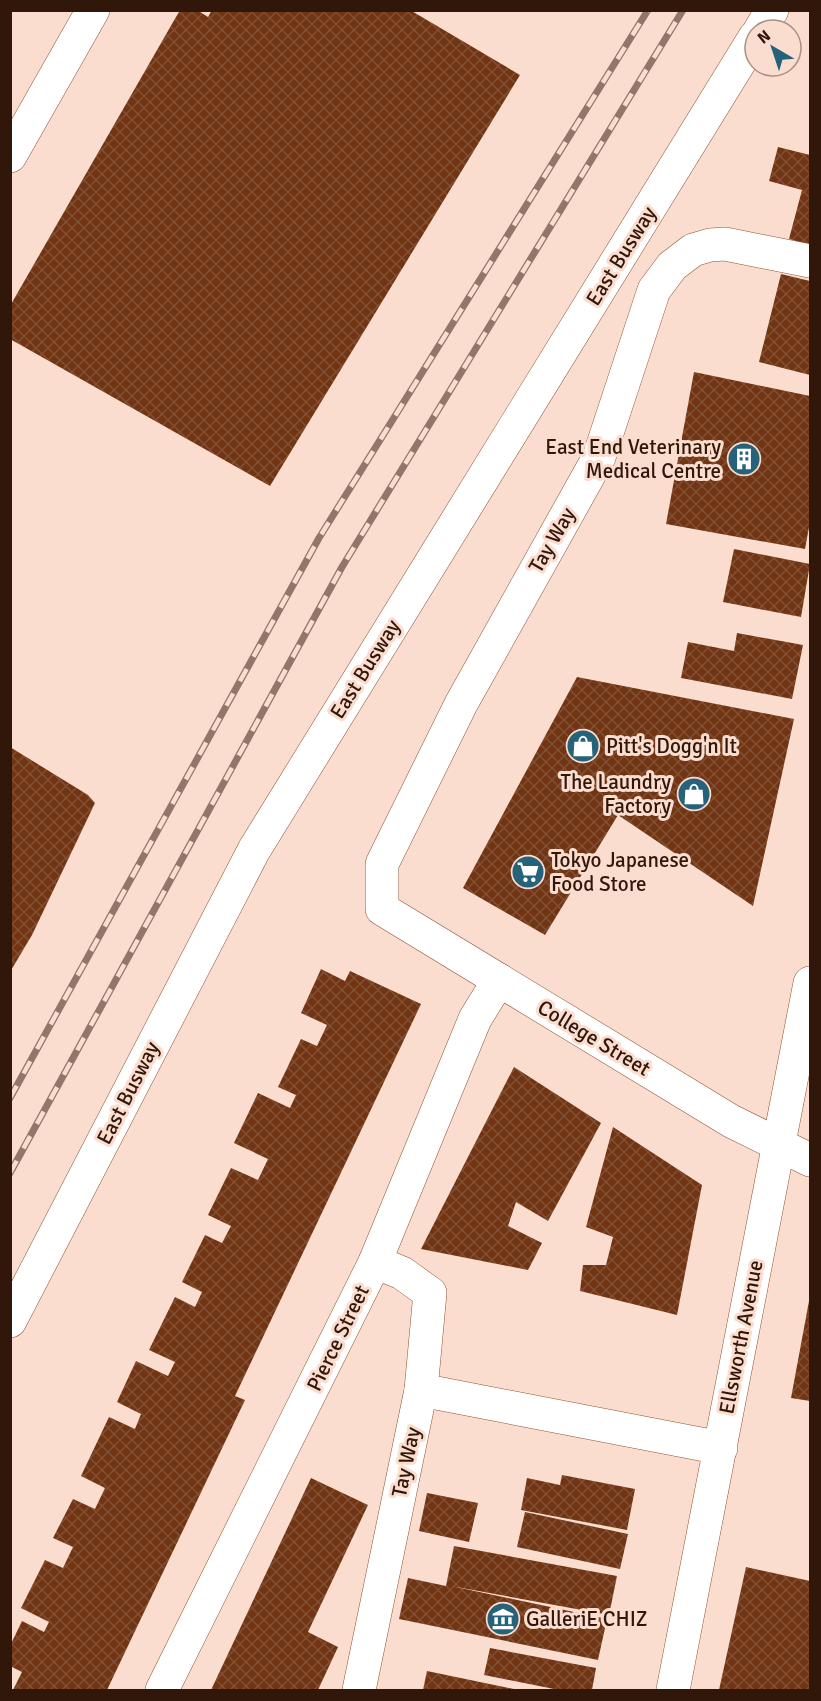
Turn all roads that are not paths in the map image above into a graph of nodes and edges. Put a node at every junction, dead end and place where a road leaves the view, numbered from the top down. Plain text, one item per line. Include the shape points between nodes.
1 (93, 10) edge
2 (743, 56) edge
3 (10, 156) edge
4 (810, 261) edge
5 (382, 909) joint
6 (499, 980) junction
7 (810, 983) edge
8 (778, 1144) junction
9 (810, 1160) edge
10 (375, 1262) junction
11 (10, 1321) edge
12 (421, 1390) junction
13 (721, 1448) junction
14 (162, 1690) edge
15 (359, 1690) edge
16 (673, 1690) edge

1 - 3 street
2 - 11 street, East Busway via 254,850
4 - 5 street, Tay Way via 725,244 710,245 693,250 672,266 654,290 599,457 461,704 382,864
5 - 6 street, College Street
6 - 8 street, College Street via 731,1121
6 - 10 street, Pierce Street via 475,1019
7 - 8 street, Ellsworth Avenue
8 - 9 street, College Street
8 - 13 street, Ellsworth Avenue
10 - 12 street, Tay Way via 402,1273 430,1293
10 - 14 street, Pierce Street
12 - 13 street
12 - 15 street, Tay Way
13 - 16 street, Ellsworth Avenue

